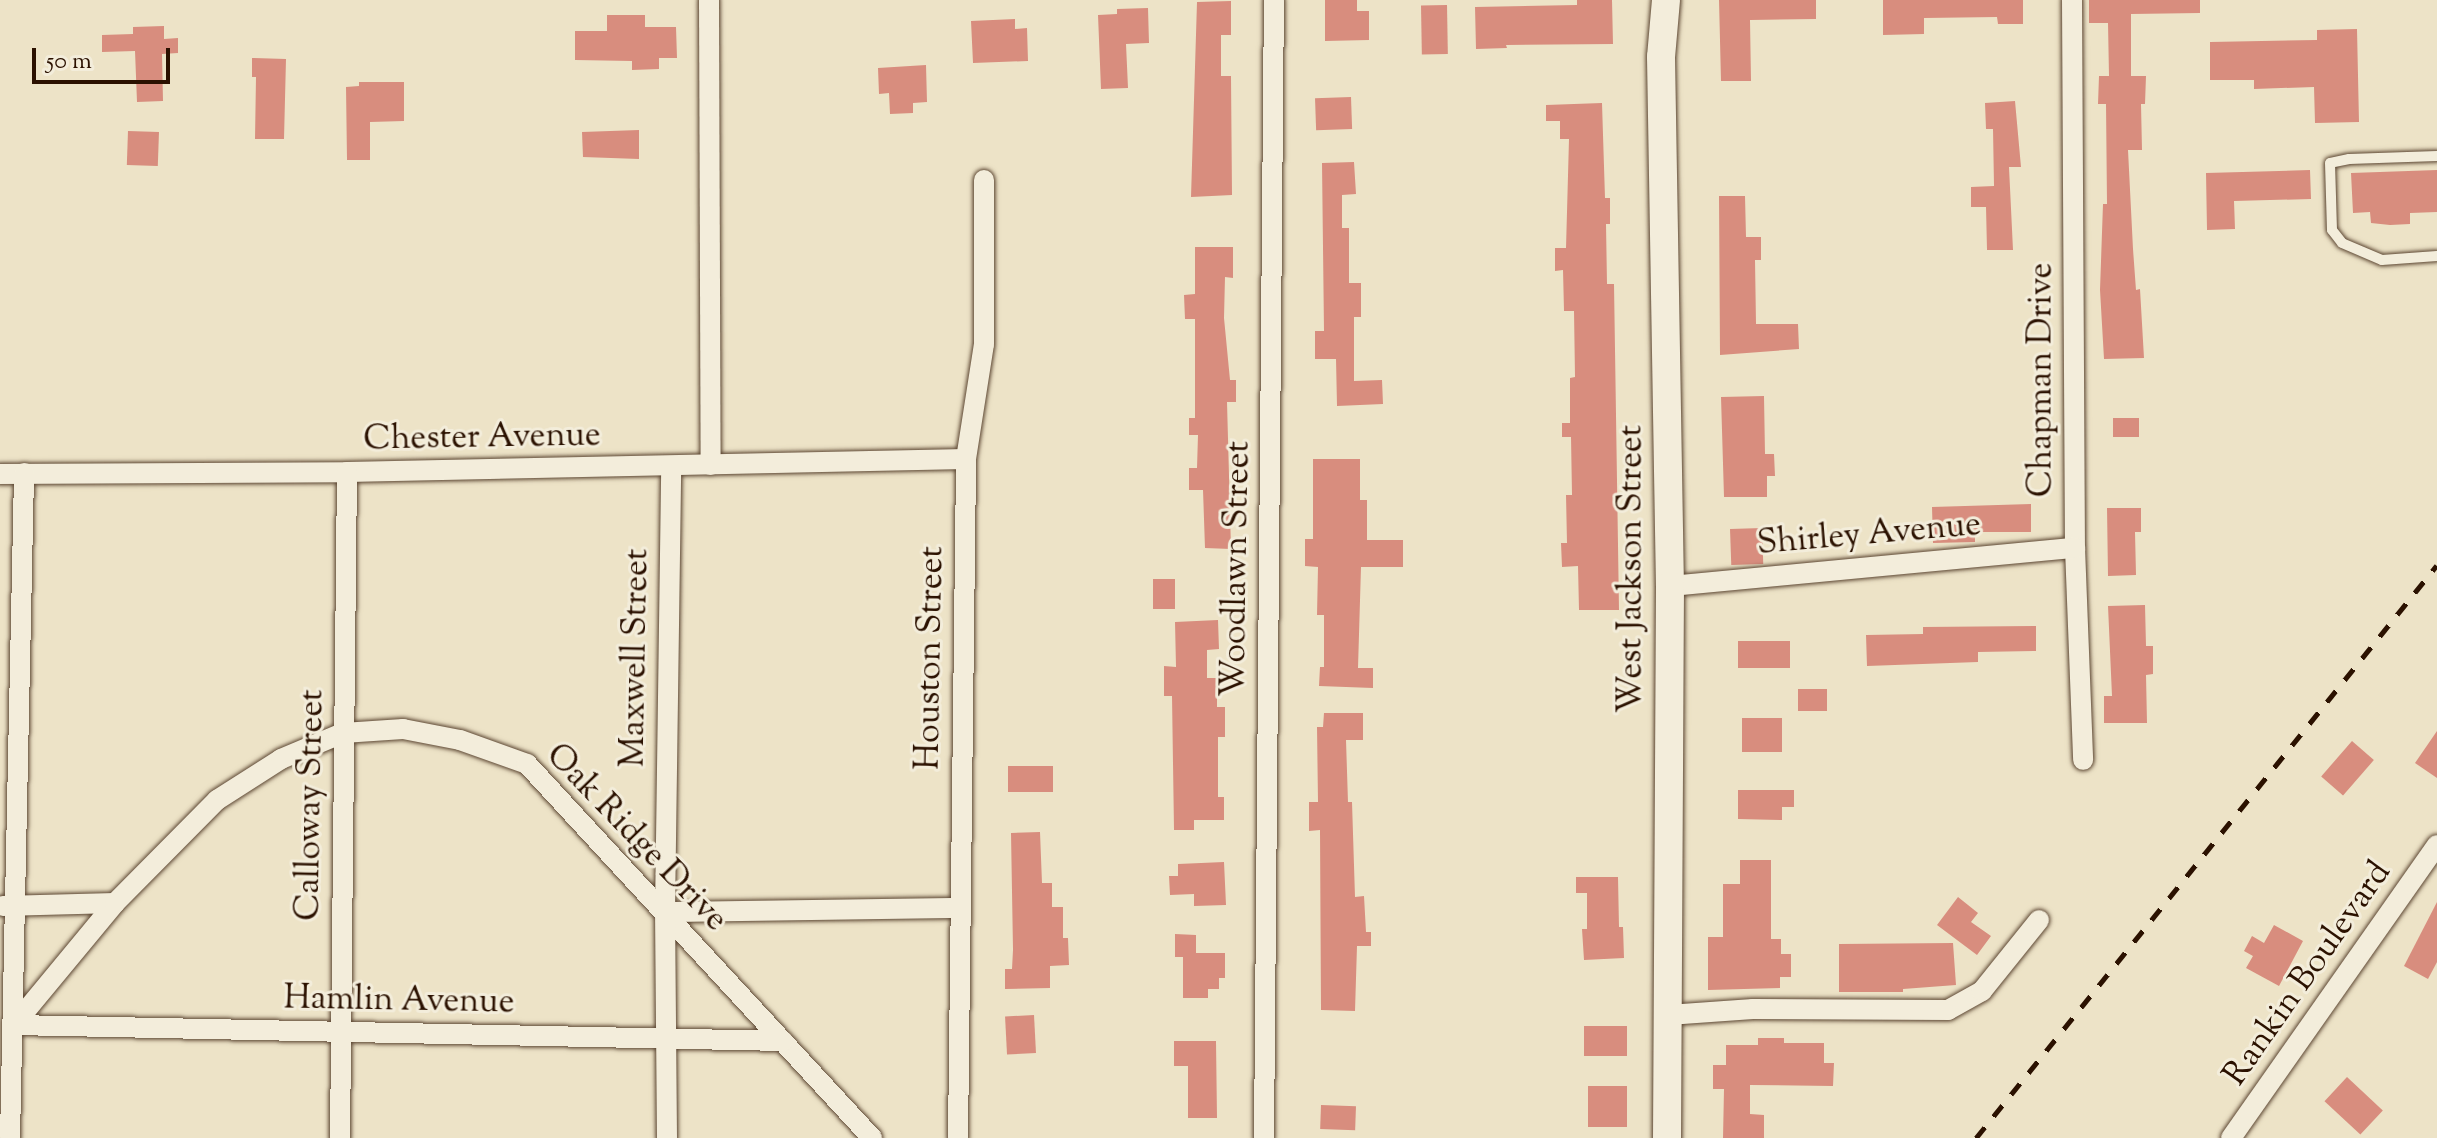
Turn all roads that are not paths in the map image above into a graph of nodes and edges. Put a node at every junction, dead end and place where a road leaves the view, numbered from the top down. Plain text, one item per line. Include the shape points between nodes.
1 (709, 0) edge
2 (1274, 0) edge
3 (1666, 0) edge
4 (2072, 0) edge
5 (2437, 156) edge
6 (984, 180) dead end
7 (2437, 256) edge
8 (966, 459) junction
9 (711, 465) junction
10 (671, 466) junction
11 (347, 472) junction
12 (24, 473) junction
13 (0, 474) edge
14 (2075, 548) junction
15 (1670, 586) junction
16 (343, 733) junction
17 (2083, 760) dead end
18 (2437, 845) edge
19 (115, 903) junction
20 (7, 906) edge
21 (959, 908) junction
22 (665, 912) junction
23 (2039, 920) dead end
24 (1668, 1015) junction
25 (14, 1025) junction
26 (341, 1032) junction
27 (667, 1039) junction
28 (783, 1041) junction
29 (10, 1138) edge
30 (340, 1138) edge
31 (667, 1138) edge
32 (872, 1138) edge
33 (958, 1138) edge
34 (1264, 1138) edge
35 (1667, 1138) edge
36 (2231, 1138) edge

1 - 9 street
2 - 34 street, Woodlawn Street
3 - 15 street, West Jackson Street via 1661,57
4 - 14 street, Chapman Drive
5 - 7 lane via 2330,163 2332,230 2342,243 2382,260
6 - 8 street, Houston Street via 984,344
8 - 9 street, Chester Avenue
8 - 21 street, Houston Street
9 - 10 street, Chester Avenue
10 - 11 street, Chester Avenue
10 - 22 street, Maxwell Street
11 - 12 street, Chester Avenue
11 - 16 street, Calloway Street
12 - 13 street, Chester Avenue
12 - 20 street
14 - 15 street, Shirley Avenue
14 - 17 street, Chapman Drive
15 - 24 street, West Jackson Street
16 - 19 street, Oak Ridge Drive via 281,759 217,800
16 - 22 street, Oak Ridge Drive via 403,729 460,740 527,764
16 - 26 street, Calloway Street
18 - 36 street, Rankin Boulevard
19 - 20 street
19 - 25 street, Oak Ridge Drive
20 - 25 street
21 - 22 street
21 - 33 street, Houston Street
22 - 27 street, Maxwell Street
22 - 28 street, Oak Ridge Drive
23 - 24 street via 1982,991 1948,1010 1753,1009
24 - 35 street, West Jackson Street
25 - 26 street, Hamlin Avenue
25 - 29 street
26 - 27 street, Hamlin Avenue
26 - 30 street, Calloway Street
27 - 28 street, Hamlin Avenue
27 - 31 street, Maxwell Street
28 - 32 street, Oak Ridge Drive

